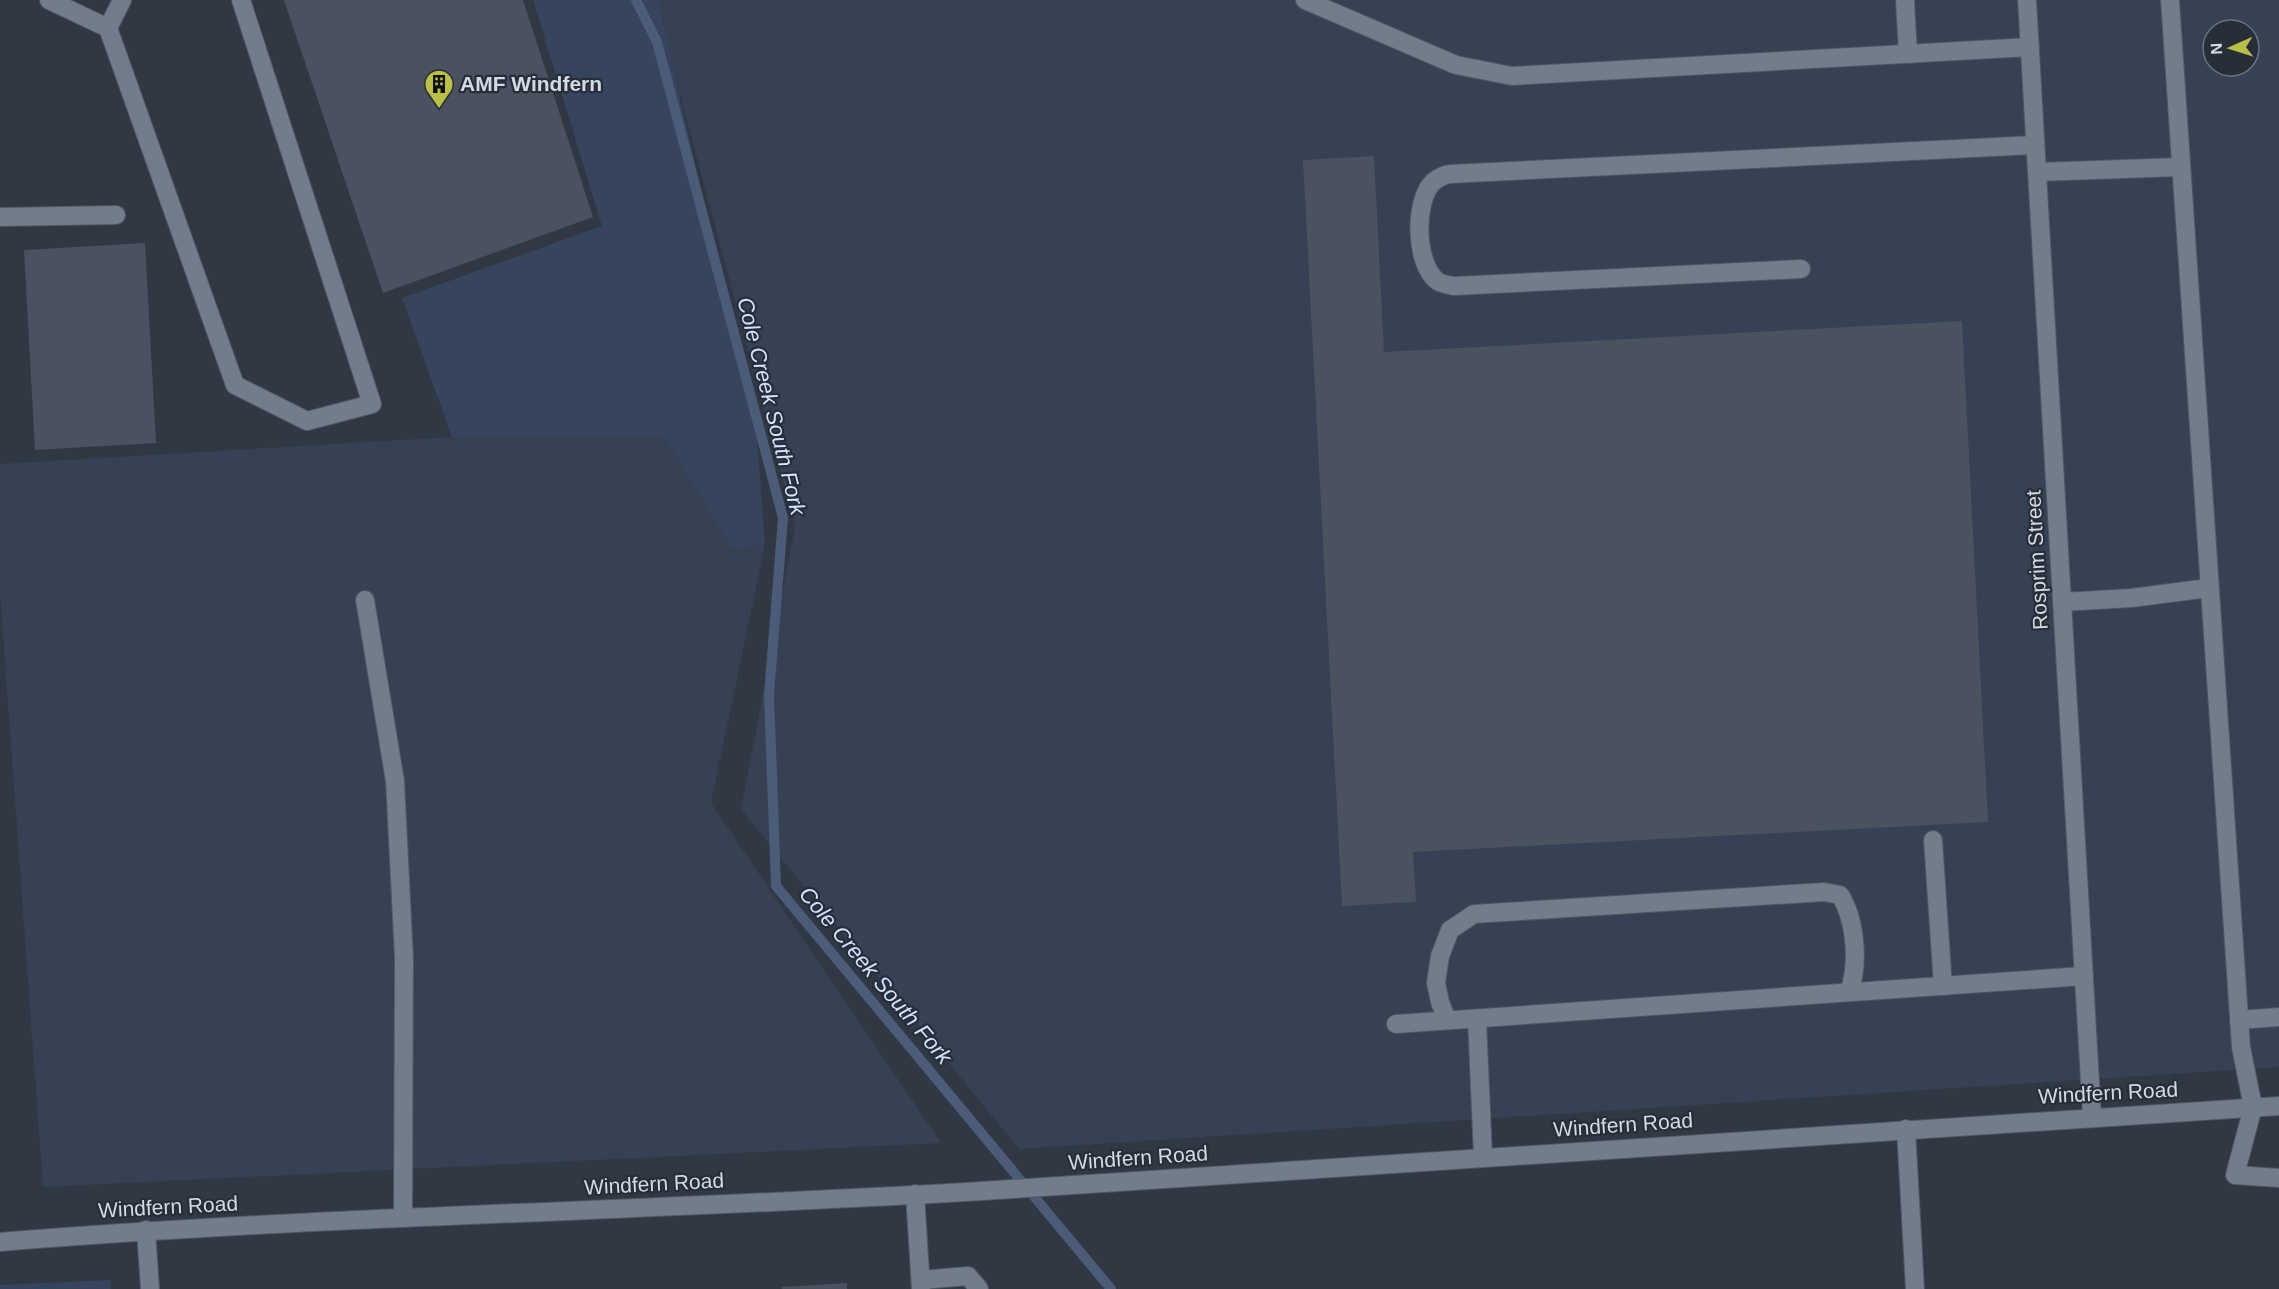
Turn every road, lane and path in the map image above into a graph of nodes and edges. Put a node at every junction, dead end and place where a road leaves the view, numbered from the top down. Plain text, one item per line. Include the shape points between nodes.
1 (49, 0) edge
2 (122, 0) edge
3 (241, 0) edge
4 (1305, 0) edge
5 (1905, 0) edge
6 (2027, 0) edge
7 (2170, 0) edge
8 (108, 28) junction
9 (2030, 47) junction
10 (1908, 54) junction
11 (2035, 145) junction
12 (2180, 167) junction
13 (2037, 172) junction
14 (116, 215) dead end
15 (0, 217) edge
16 (1802, 269) dead end
17 (2209, 588) junction
18 (365, 600) dead end
19 (2062, 602) junction
20 (1933, 840) dead end
21 (2084, 976) junction
22 (1943, 986) junction
23 (1849, 992) junction
24 (2279, 1017) edge
25 (1477, 1019) junction
26 (1447, 1020) junction
27 (2239, 1020) junction
28 (1396, 1024) dead end
29 (2279, 1106) edge
30 (2253, 1107) junction
31 (2092, 1116) junction
32 (1906, 1129) junction
33 (1483, 1157) junction
34 (2279, 1178) edge
35 (915, 1194) junction
36 (403, 1218) junction
37 (146, 1230) junction
38 (0, 1242) edge
39 (921, 1284) edge
40 (150, 1289) edge
41 (979, 1289) edge
42 (1915, 1289) edge

1 - 8 street
2 - 8 street
3 - 8 street via 372,404 307,421 235,385
4 - 10 street via 1456,65 1512,76
5 - 10 street
6 - 9 street, Rosprim Street
7 - 12 street
9 - 10 street
9 - 11 street, Rosprim Street
11 - 13 street, Rosprim Street
11 - 16 street via 1450,174 1432,183 1421,216 1419,248 1425,266 1437,282 1454,286
12 - 13 street
12 - 17 street
13 - 19 street, Rosprim Street
14 - 15 street
17 - 19 street
17 - 27 street
18 - 36 street via 395,780 404,958
19 - 21 street, Rosprim Street
20 - 22 street
21 - 22 street
21 - 31 street, Rosprim Street
22 - 23 street
23 - 25 street
23 - 26 street via 1856,964 1850,917 1840,895 1824,892 1474,914 1450,930 1440,956 1436,983
24 - 27 street
25 - 26 street
25 - 33 street
26 - 28 street
27 - 30 street
29 - 30 street, Windfern Road
30 - 31 street, Windfern Road
30 - 34 street via 2235,1175
31 - 32 street, Windfern Road
32 - 33 street, Windfern Road
32 - 42 street
33 - 35 street, Windfern Road
35 - 36 street, Windfern Road
35 - 39 street
36 - 37 street, Windfern Road
37 - 38 street, Windfern Road
37 - 40 street
39 - 41 street via 968,1276

